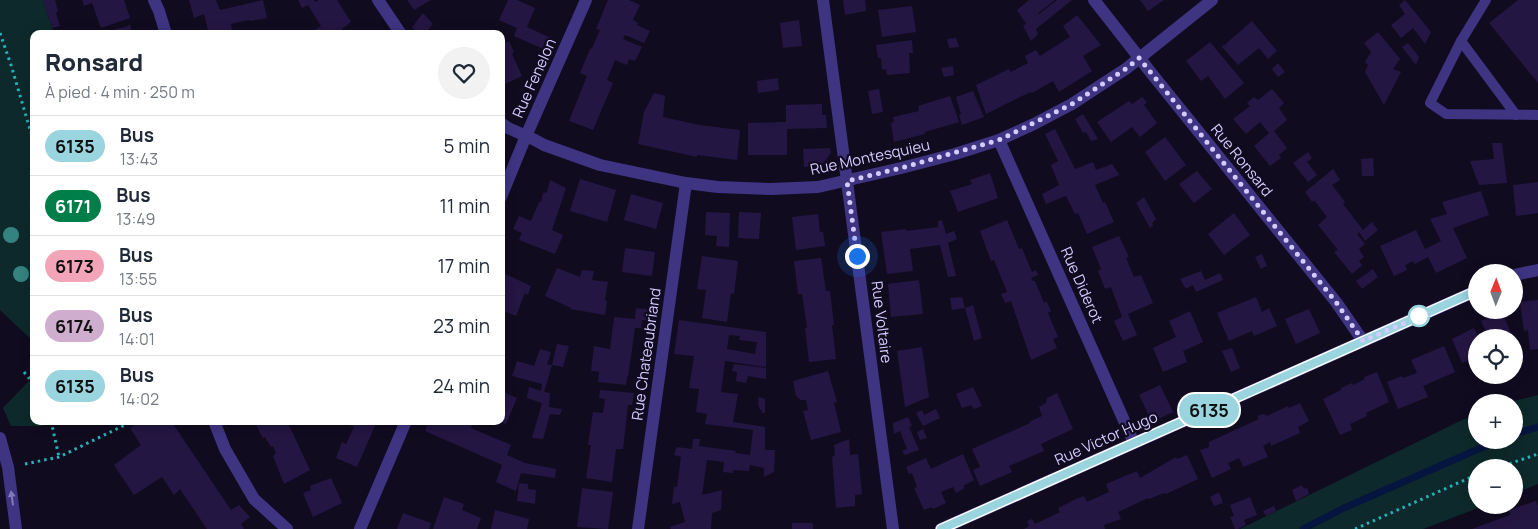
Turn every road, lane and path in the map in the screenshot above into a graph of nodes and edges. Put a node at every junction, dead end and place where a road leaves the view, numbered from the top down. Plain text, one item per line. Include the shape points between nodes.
1 (154, 0) edge
2 (378, 0) edge
3 (586, 0) edge
4 (823, 0) edge
5 (1094, 0) edge
6 (1212, 0) edge
7 (1486, 0) edge
8 (165, 30) edge
9 (398, 30) edge
10 (0, 33) edge
11 (1461, 41) junction
12 (1139, 58) junction
13 (1516, 115) junction
14 (1538, 115) edge
15 (505, 126) edge
16 (30, 129) edge
17 (526, 136) junction
18 (999, 140) junction
19 (847, 181) junction
20 (686, 183) junction
21 (505, 187) edge
22 (1538, 270) edge
23 (1523, 273) edge
24 (1468, 294) edge
25 (1363, 341) junction
26 (24, 372) dead end
27 (30, 379) edge
28 (52, 425) edge
29 (125, 425) edge
30 (216, 425) edge
31 (404, 425) edge
32 (0, 438) edge
33 (1134, 443) junction
34 (1538, 454) edge
35 (60, 457) junction
36 (1523, 459) edge
37 (8, 467) junction
38 (1468, 479) edge
39 (16, 529) edge
40 (288, 529) edge
41 (360, 529) edge
42 (638, 529) edge
43 (893, 529) edge
44 (941, 529) edge
45 (1355, 529) edge

1 - 8 street
2 - 9 street
3 - 17 street, Rue Fenelon
4 - 19 street, Rue Voltaire
5 - 12 street, Rue Ronsard
6 - 12 street, Rue Montesquieu
7 - 11 lane
10 - 16 path
11 - 13 lane
11 - 13 lane via 1430,103 1446,114
12 - 18 street, Rue Montesquieu via 1072,104
12 - 25 street, Rue Ronsard via 1336,302
13 - 14 lane
15 - 17 street, Rue Montesquieu
17 - 20 street, Rue Montesquieu via 544,146 600,165
17 - 21 street, Rue Fenelon
18 - 19 street, Rue Montesquieu
18 - 33 street, Rue Diderot
19 - 20 street, Rue Montesquieu via 818,187 771,189
19 - 43 street, Rue Voltaire
20 - 42 street, Rue Chateaubriand
22 - 23 street
24 - 25 street, Rue Victor Hugo
25 - 33 street, Rue Victor Hugo
26 - 27 path
28 - 35 path
29 - 35 path
30 - 40 street via 225,449 254,499
31 - 41 street
32 - 37 street
33 - 44 street, Rue Victor Hugo
34 - 36 path
35 - 37 path
39 -> 37 street
38 - 45 path

